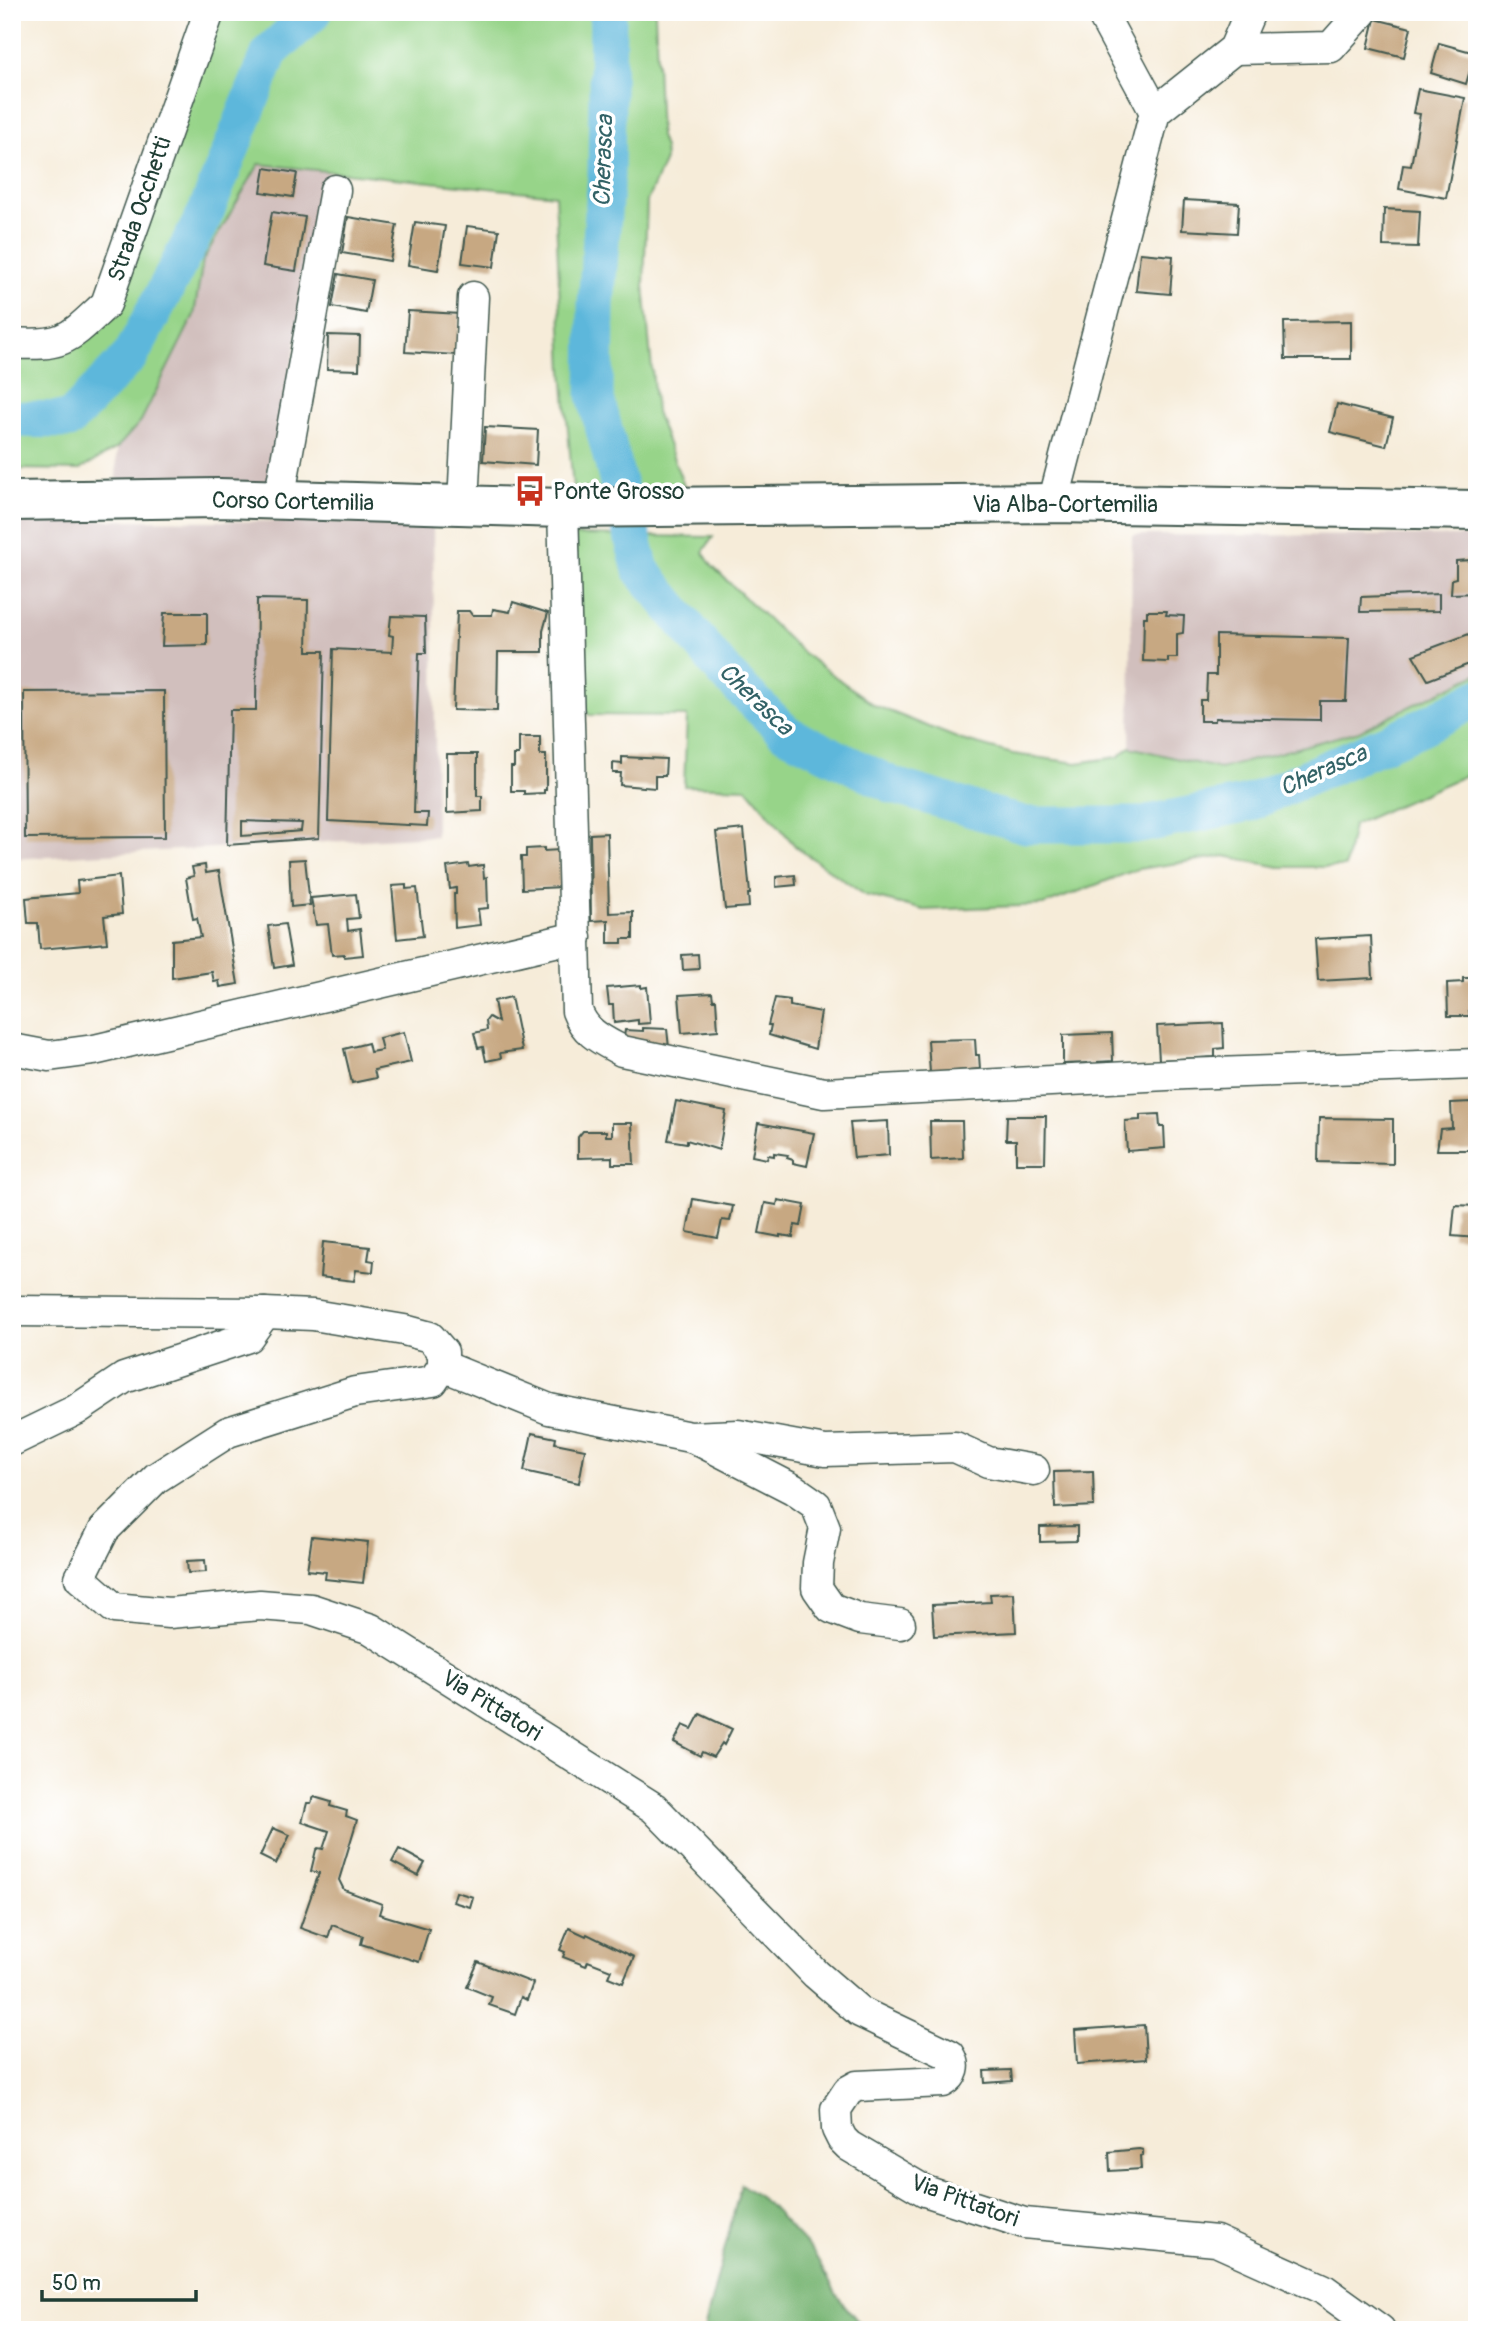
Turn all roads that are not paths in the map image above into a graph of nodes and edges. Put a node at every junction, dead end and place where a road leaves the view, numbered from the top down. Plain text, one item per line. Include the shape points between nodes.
1 (209, 12) edge
2 (1101, 12) edge
3 (1250, 12) edge
4 (1362, 12) edge
5 (1234, 49) junction
6 (1155, 112) junction
7 (335, 190) dead end
8 (473, 297) dead end
9 (12, 343) edge
10 (279, 500) junction
11 (12, 501) edge
12 (1053, 503) junction
13 (463, 505) junction
14 (569, 508) junction
15 (1477, 510) edge
16 (576, 937) junction
17 (12, 1049) edge
18 (1477, 1064) edge
19 (12, 1311) edge
20 (265, 1313) junction
21 (443, 1366) junction
22 (692, 1437) junction
23 (12, 1441) edge
24 (1034, 1470) dead end
25 (900, 1624) dead end
26 (1380, 2330) edge

1 - 9 street, Strada Occhetti via 106,304 69,338 40,345
2 - 6 street
3 - 5 street
4 - 5 street via 1331,47
5 - 6 street
6 - 12 street
7 - 10 street
8 - 13 street
10 - 11 main road, Corso Cortemilia
10 - 13 main road, Corso Cortemilia
12 - 14 main road, Via Alba-Cortemilia
12 - 15 main road, Via Alba-Cortemilia
13 - 14 main road, Corso Cortemilia
14 - 16 street
16 - 17 street via 94,1050 49,1056
16 - 18 street via 577,1011 582,1026 598,1038 622,1051 824,1093
19 - 20 street
20 - 21 street via 313,1315 430,1337 443,1352
20 - 23 street via 248,1337 124,1378 76,1410
21 - 22 street via 549,1409
21 - 26 street, Via Pittatori via 433,1381 355,1392 228,1432 156,1478 104,1530 80,1578 114,1608 169,1613 260,1605 311,1609 371,1629 654,1808 816,1974 860,2012 946,2052 953,2060 954,2071 943,2082 857,2086 836,2109 836,2129 849,2147 925,2191 1024,2223 1216,2241 1323,2289
22 - 24 street via 738,1435 825,1451 956,1447 988,1462
22 - 25 street via 816,1505 825,1528 817,1588 831,1608 860,1619

